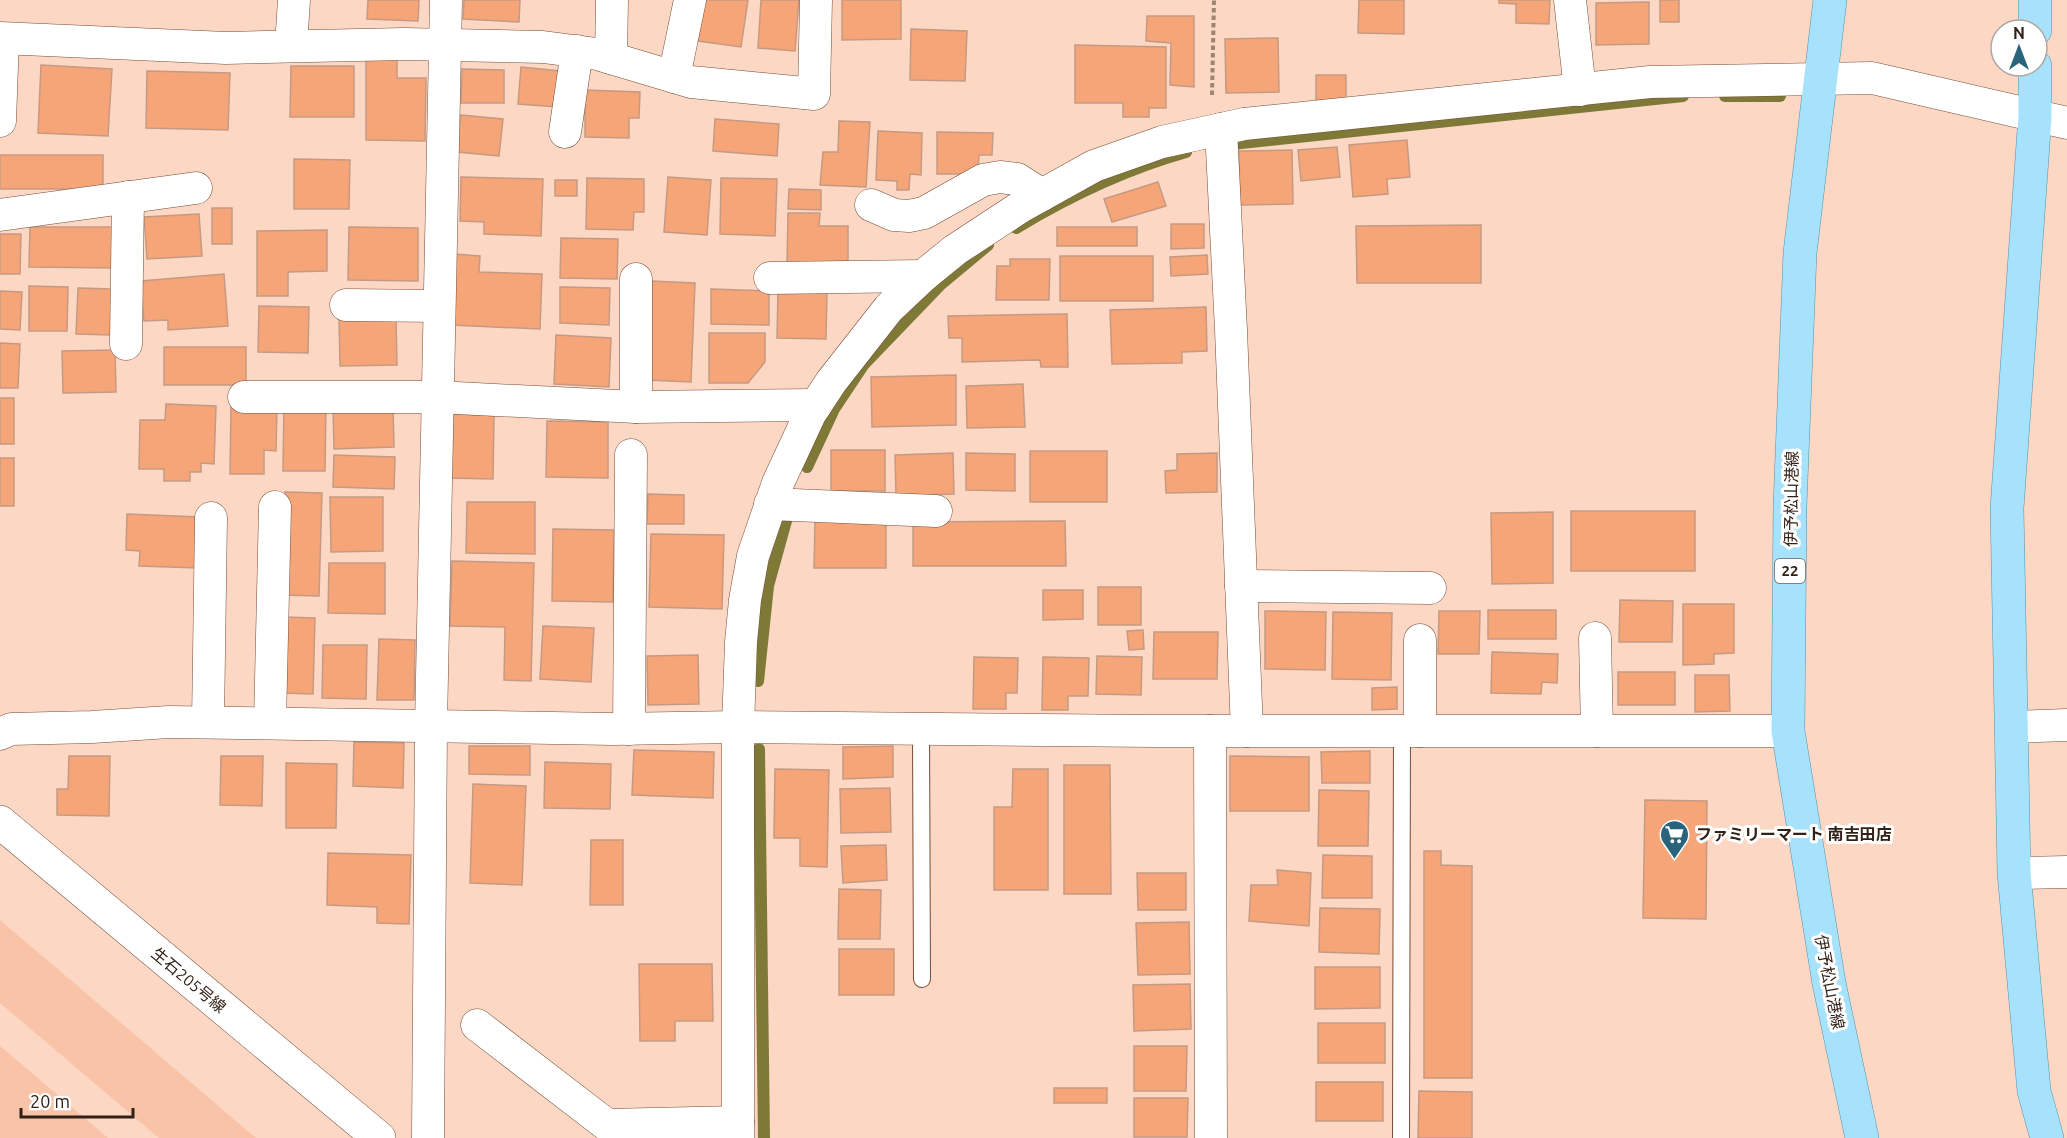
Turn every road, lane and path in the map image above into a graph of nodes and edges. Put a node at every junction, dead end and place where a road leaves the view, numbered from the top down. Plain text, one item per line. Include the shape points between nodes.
1 (294, 0) edge
2 (446, 0) edge
3 (612, 0) edge
4 (690, 0) edge
5 (816, 0) edge
6 (1214, 0) edge
7 (1570, 0) edge
8 (1830, 0) edge
9 (2035, 0) edge
10 (2035, 18) edge
11 (2, 39) edge
12 (444, 45) junction
13 (291, 46) junction
14 (577, 51) junction
15 (611, 58) junction
16 (674, 77) junction
17 (2035, 78) edge
18 (1821, 79) junction
19 (1580, 90) junction
20 (2035, 116) junction
21 (0, 121) edge
22 (2067, 123) edge
23 (565, 132) dead end
24 (1219, 140) junction
25 (196, 188) dead end
26 (1042, 195) junction
27 (128, 197) junction
28 (871, 205) dead end
29 (0, 215) edge
30 (923, 276) junction
31 (770, 278) dead end
32 (636, 279) dead end
33 (346, 305) dead end
34 (439, 306) junction
35 (126, 344) dead end
36 (244, 397) dead end
37 (437, 397) junction
38 (816, 405) junction
39 (636, 407) junction
40 (631, 456) dead end
41 (770, 504) junction
42 (275, 507) dead end
43 (936, 511) dead end
44 (211, 518) dead end
45 (1241, 586) junction
46 (1430, 588) dead end
47 (1595, 638) dead end
48 (1420, 640) dead end
49 (208, 722) junction
50 (270, 722) junction
51 (431, 725) junction
52 (2067, 725) edge
53 (738, 727) junction
54 (2012, 727) junction
55 (628, 729) junction
56 (921, 729) junction
57 (1210, 730) junction
58 (1246, 730) junction
59 (1411, 730) junction
60 (1597, 730) junction
61 (1788, 731) junction
62 (0, 734) edge
63 (0, 822) edge
64 (2067, 872) edge
65 (2014, 873) junction
66 (922, 979) dead end
67 (477, 1025) dead end
68 (738, 1130) edge
69 (379, 1138) edge
70 (428, 1138) edge
71 (1211, 1138) edge
72 (1401, 1138) edge
73 (1862, 1138) edge
74 (2047, 1138) edge

1 - 13 street
2 - 12 street
3 - 15 street
4 - 16 street
5 - 16 street via 814,94 730,87
6 - 24 path
7 - 19 street
8 - 18 main road, 伊予松山港線 / 22
9 - 10 main road
11 - 13 street via 226,48
11 - 21 street
12 - 13 street
12 - 14 street
12 - 34 street
14 - 15 street
14 - 23 street
15 - 16 street
17 - 20 main road
18 - 19 street via 1650,82
18 - 20 street via 1872,78
18 - 61 main road, 伊予松山港線 / 22 via 1800,252 1790,506
19 - 24 street via 1244,124
20 - 22 street
20 - 54 main road via 2007,508
24 - 26 street via 1162,142 1094,166
24 - 45 street
25 - 27 street
26 - 28 street via 1017,179 1000,177 982,180 924,213 894,215
26 - 30 street via 955,250
27 - 29 street
27 - 35 street
30 - 31 street
30 - 38 street via 860,343
32 - 39 street
33 - 34 street
34 - 37 street
36 - 37 street
37 - 39 street
37 - 51 street
38 - 39 street
38 - 41 street
40 - 55 street
41 - 43 street
41 - 53 street via 753,556 745,600
42 - 50 street
44 - 49 street
45 - 46 street
45 - 58 street
47 - 60 street
48 - 59 street
49 - 50 street
49 - 62 street via 11,729
50 - 51 street
51 - 55 street
51 - 70 street
52 - 54 street
53 - 55 street
53 - 56 street
53 - 68 street
54 - 65 main road
56 - 57 street
56 - 66 lane
57 - 58 street
57 - 71 street
58 - 59 street
59 - 60 street
59 - 72 lane
60 - 61 street
61 - 73 main road, 伊予松山港線 / 22 via 1829,983
63 - 69 street, 生石205号線
64 - 65 street
65 - 74 main road via 2034,1091
67 - 68 street via 607,1125

